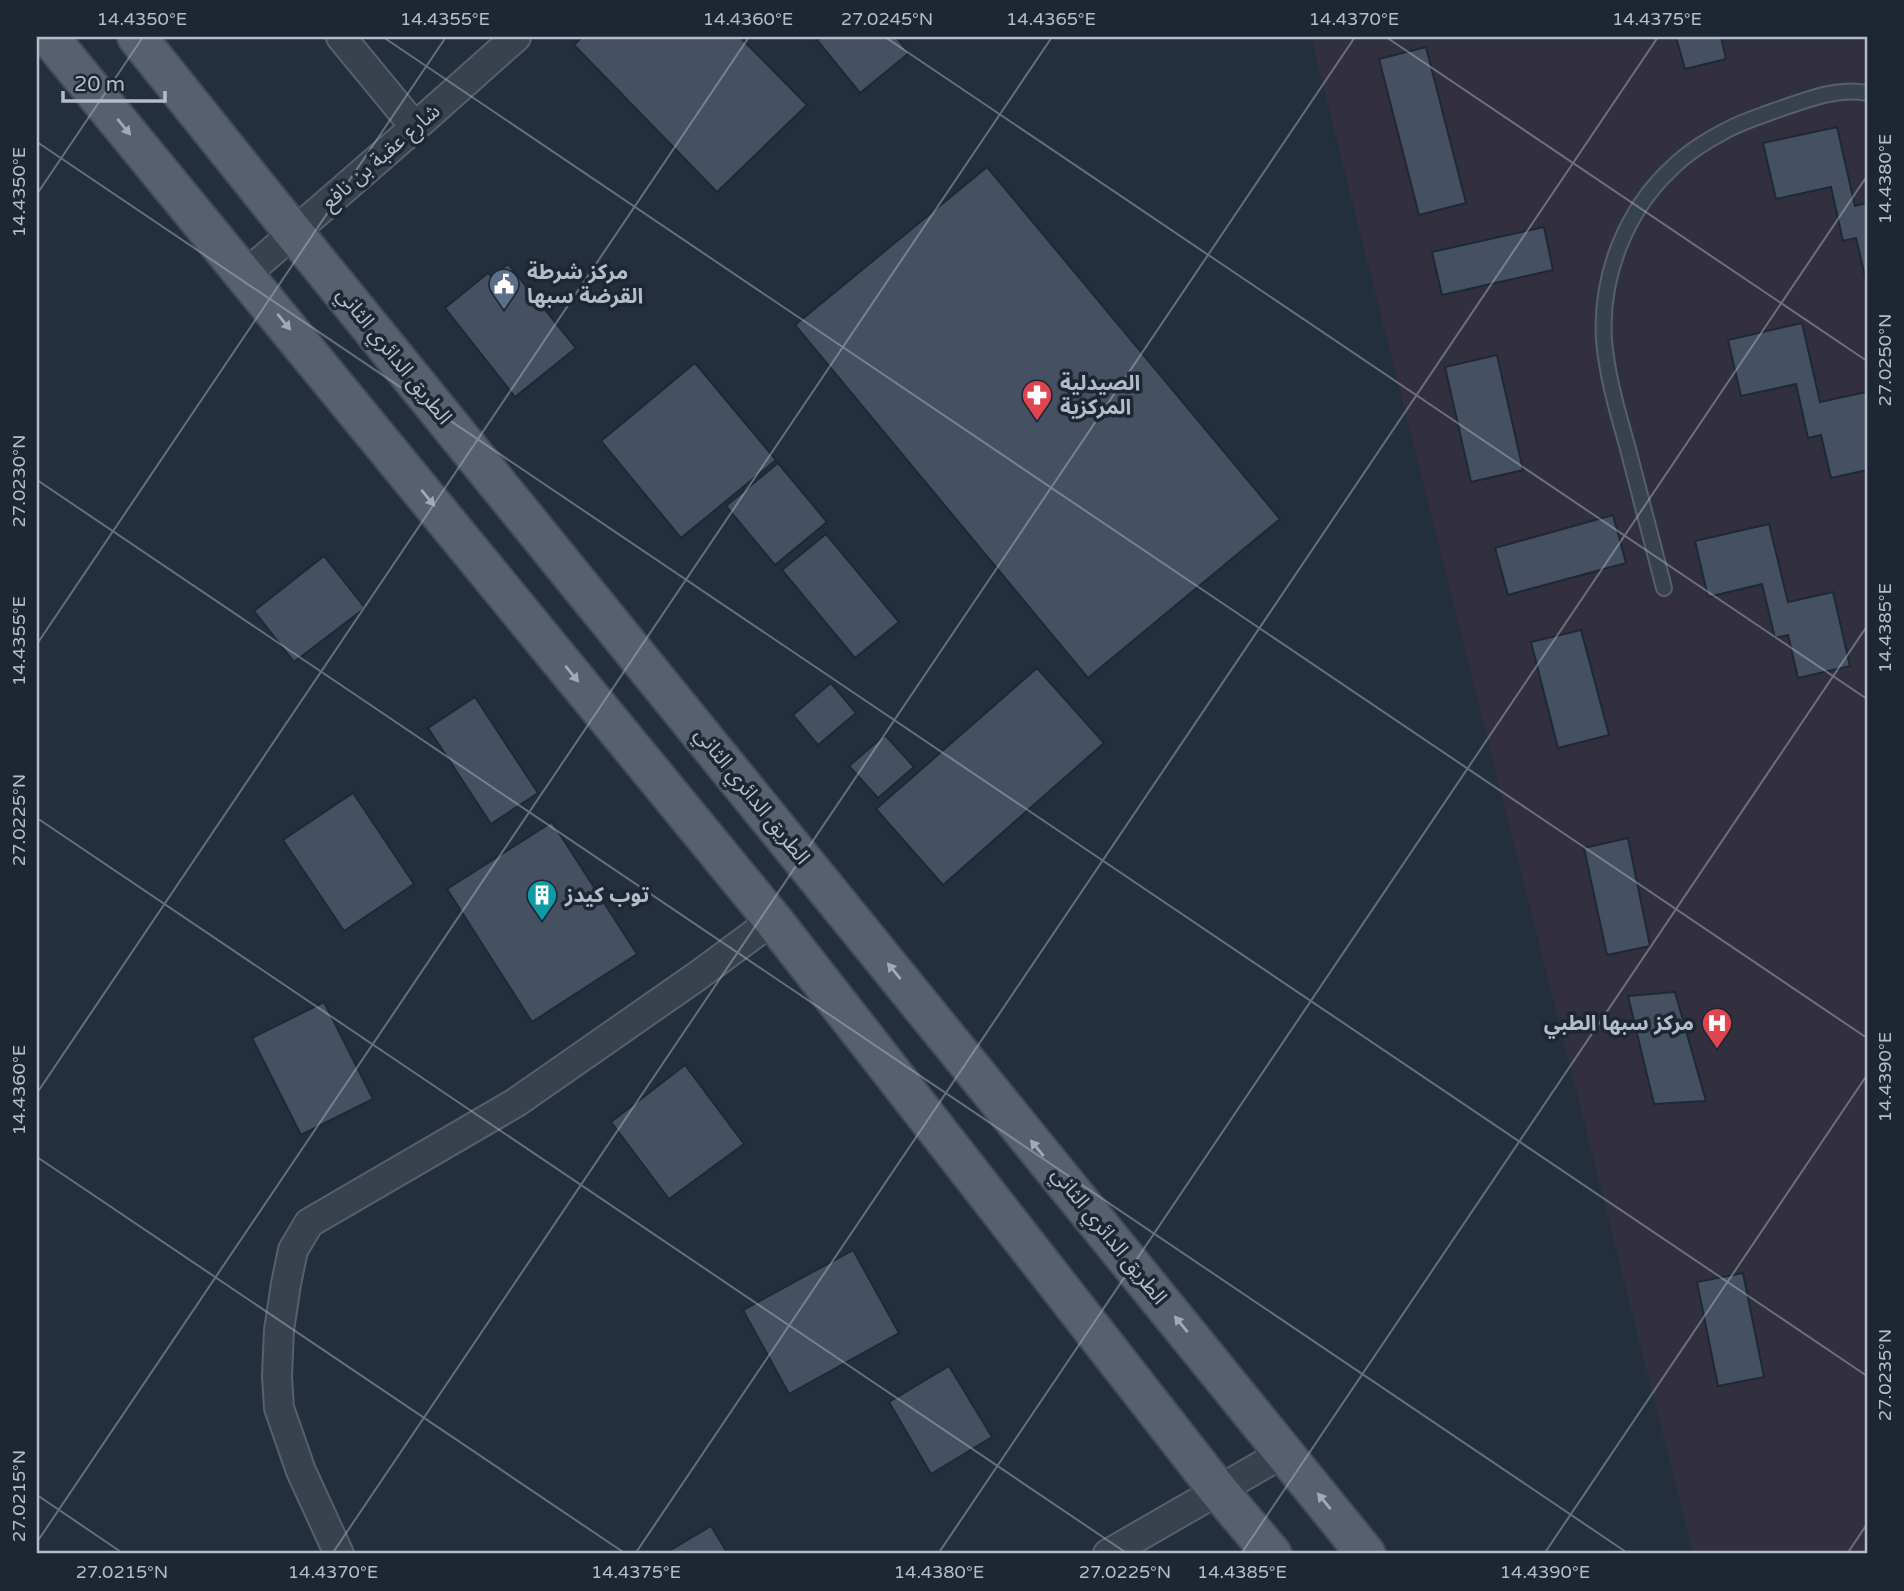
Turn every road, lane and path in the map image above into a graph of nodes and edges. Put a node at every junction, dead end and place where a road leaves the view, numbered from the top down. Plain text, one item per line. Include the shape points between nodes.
1 (49, 37) edge
2 (138, 37) edge
3 (341, 37) edge
4 (516, 37) edge
5 (1867, 93) edge
6 (415, 127) junction
7 (294, 233) junction
8 (245, 275) junction
9 (1664, 588) dead end
10 (773, 920) junction
11 (1285, 1452) junction
12 (1219, 1490) junction
13 (338, 1554) edge
14 (1108, 1554) edge
15 (1272, 1554) edge
16 (1366, 1554) edge

1 -> 8 main road
2 - 7 main road, الطريق الدائري الثاني
3 - 6 street
4 - 6 street, شارع عقبة بن نافع
5 - 9 lane via 1818,96 1736,124 1702,143 1647,195 1627,228 1605,301 1604,340 1612,390
6 - 7 street, شارع عقبة بن نافع
7 - 8 street, شارع عقبة بن نافع
11 -> 7 main road, الطريق الدائري الثاني
8 -> 10 main road
10 - 12 main road
10 - 13 street via 514,1103 309,1223 293,1250 285,1284 279,1330 279,1408
11 - 12 street
16 -> 11 main road, الطريق الدائري الثاني
12 - 14 street
12 - 15 main road

